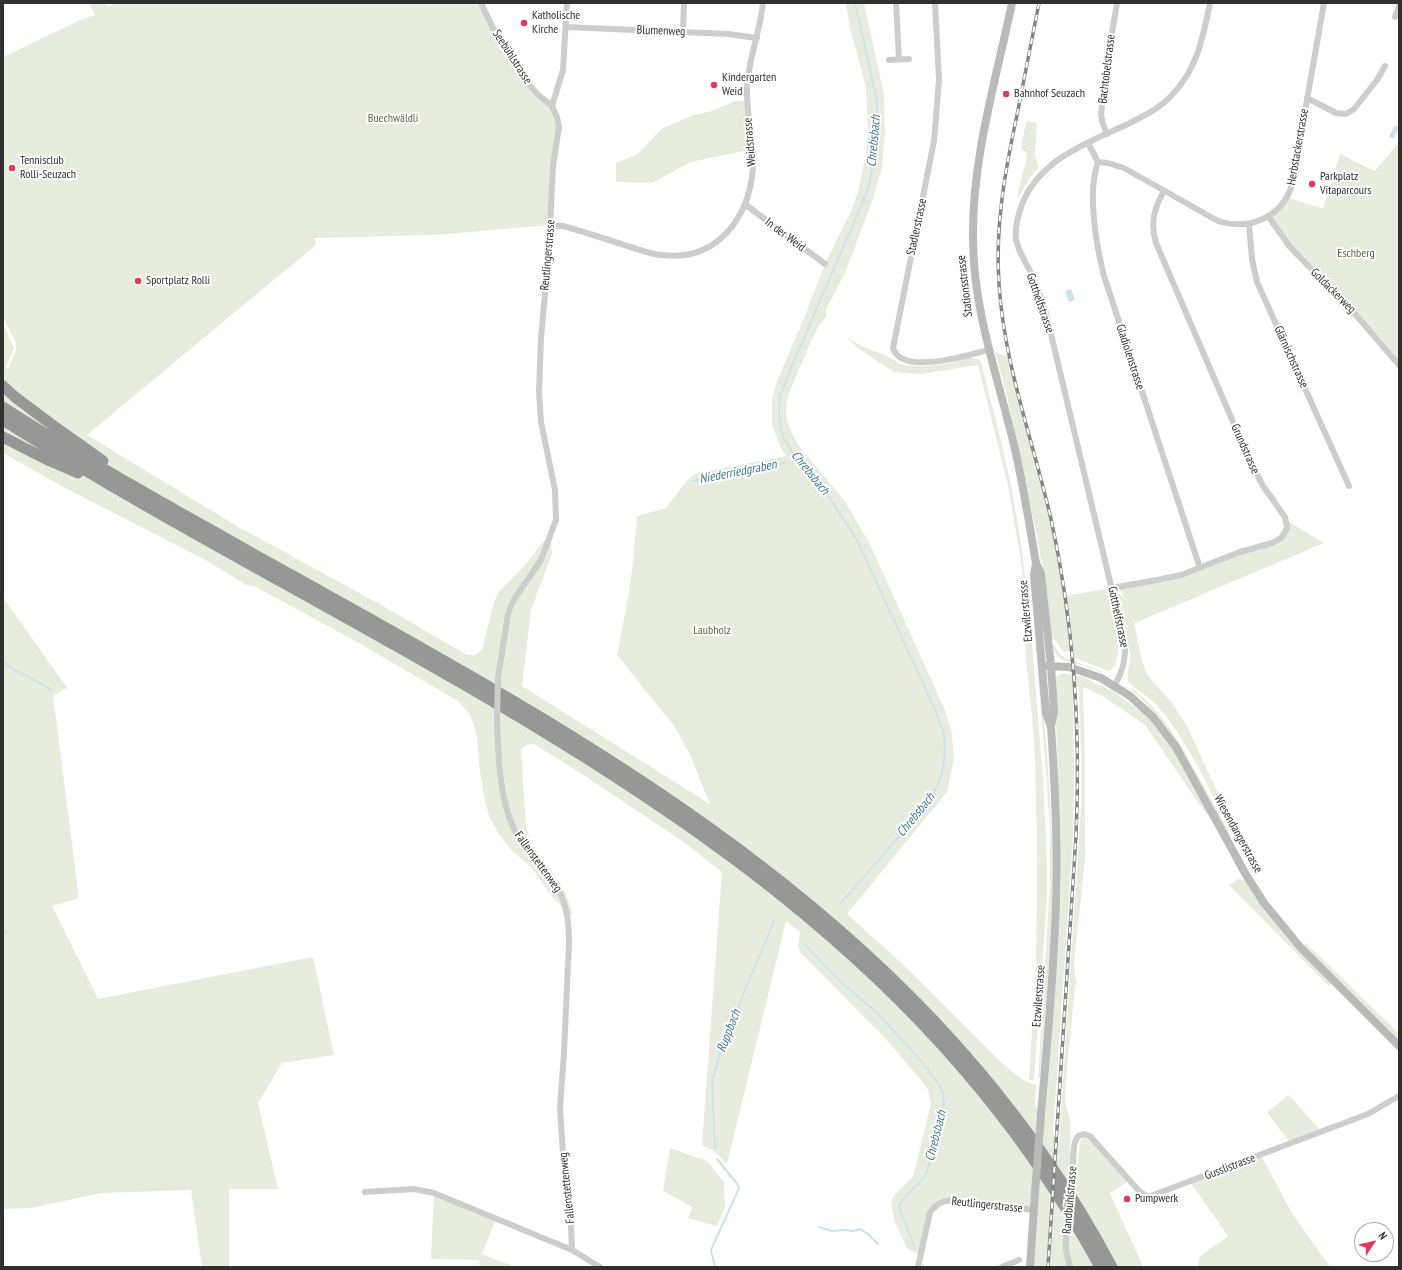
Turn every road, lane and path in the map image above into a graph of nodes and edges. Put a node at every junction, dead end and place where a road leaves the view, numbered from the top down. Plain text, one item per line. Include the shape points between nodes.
1 (481, 3) edge
2 (567, 3) edge
3 (684, 3) edge
4 (763, 3) edge
5 (896, 3) edge
6 (935, 3) edge
7 (1012, 3) edge
8 (1117, 3) edge
9 (1210, 3) edge
10 (1324, 3) edge
11 (1399, 6) edge
12 (1395, 17) dead end
13 (566, 27) junction
14 (683, 31) junction
15 (757, 38) junction
16 (910, 59) dead end
17 (889, 60) dead end
18 (899, 60) junction
19 (1385, 66) dead end
20 (1307, 98) junction
21 (552, 106) junction
22 (1107, 134) junction
23 (1088, 143) junction
24 (1098, 162) junction
25 (1164, 191) junction
26 (746, 205) junction
27 (1268, 216) junction
28 (1249, 224) junction
29 (550, 225) junction
30 (825, 264) dead end
31 (988, 350) junction
32 (1399, 365) edge
33 (3, 386) edge
34 (3, 407) edge
35 (3, 420) edge
36 (3, 437) edge
37 (110, 486) junction
38 (1349, 486) dead end
39 (134, 487) junction
40 (556, 510) joint
41 (1036, 563) junction
42 (1200, 568) junction
43 (1112, 588) junction
44 (1042, 666) junction
45 (1052, 666) junction
46 (1115, 685) junction
47 (1051, 727) junction
48 (1399, 1046) edge
49 (1399, 1096) edge
50 (1079, 1134) joint
51 (365, 1192) dead end
52 (1033, 1210) junction
53 (572, 1250) junction
54 (1019, 1260) dead end
55 (600, 1267) edge
56 (918, 1267) edge
57 (1002, 1267) edge
58 (1030, 1267) edge
59 (1070, 1267) edge
60 (1100, 1267) edge
61 (1112, 1267) edge

1 - 21 street, Seebühlstrasse via 514,66 534,91
2 - 13 street
3 - 14 street
4 - 15 street, Weidstrasse
5 - 18 street
6 - 31 street, Stadlerstrasse via 939,80 934,141 893,348 897,357 903,360 925,362 954,359
7 - 31 main road, Stationsstrasse via 984,134 974,199 974,274
8 - 22 street, Bachtobelstrasse via 1101,115
9 - 22 street, Gotthelfstrasse via 1197,57 1179,87 1167,100 1152,110
10 - 20 street, Herbstackerstrasse
11 - 12 street
13 - 14 street, Blumenweg
13 - 21 street via 563,70
14 - 15 street, Blumenweg
15 - 26 street, Weidstrasse via 748,82 747,108 753,154 752,180
16 - 18 street
17 - 18 street
19 - 20 street via 1354,109 1346,114 1333,112
20 - 27 street, Herbstackerstrasse via 1292,187 1283,203
21 - 29 street, Reutlingerstrasse via 559,127 553,166
22 - 23 street, Gotthelfstrasse
23 - 24 street
23 - 43 street, Gotthelfstrasse via 1056,161 1038,177 1028,190 1021,206 1016,235 1019,250 1045,309
24 - 25 street, Herbstackerstrasse via 1124,168
24 - 42 street, Gladiolenstrasse via 1093,180 1093,200 1104,276
25 - 28 street, Herbstackerstrasse via 1218,221
25 - 42 street, Grundstrasse via 1153,218 1156,243 1253,468 1284,515 1287,524 1284,535 1276,541
26 - 29 street, Weidstrasse via 736,222 718,241 700,250 677,255 655,254 563,226
26 - 30 street, In der Weid
27 - 28 street, Herbstackerstrasse
27 - 32 street, Goldackerweg via 1290,247 1355,314
28 - 38 street, Glärnischstrasse via 1257,282
29 - 40 street, Reutlingerstrasse via 540,338 539,392 541,422 556,490
31 - 41 main road, Stationsstrasse via 1013,441
33 - 39 highway via 113,468
34 - 39 highway
35 - 37 highway
36 - 37 highway via 48,460
37 - 60 highway via 533,724 663,808 724,850 783,896 882,983 971,1077 1048,1180
39 - 61 highway via 553,724 688,812 774,875 872,958 964,1052 1034,1141 1078,1207
40 - 53 street, Fallenstettenweg, bridge via 556,520 541,560 517,595 508,614 498,678 497,718 502,781 511,822 521,843 562,895 568,918 569,950 560,1122
41 - 44 main road, Etzwilerstrasse via 1034,575
41 - 45 main road, Etzwilerstrasse via 1041,574
42 - 43 street, Grundstrasse via 1168,578
43 - 46 street, Gotthelfstrasse via 1125,646 1123,666
44 - 45 main road, Wiesendangerstrasse
44 - 47 main road, Etzwilerstrasse via 1046,713
45 - 46 main road, Wiesendangerstrasse via 1083,671
45 - 47 main road, Etzwilerstrasse via 1054,711
46 - 48 main road, Wiesendangerstrasse via 1143,706 1166,732 1245,873 1281,926
47 - 52 main road, Etzwilerstrasse, bridge via 1056,902
49 - 50 street, Gusslistrasse via 1368,1114 1148,1197 1139,1191 1090,1136
50 - 59 street, Randbühlstrasse, bridge via 1075,1144 1066,1242
51 - 53 street via 414,1189 430,1192
52 - 56 street, Reutlingerstrasse via 942,1201 930,1212
52 - 58 main road, Etzwilerstrasse
53 - 55 street
54 - 57 street

